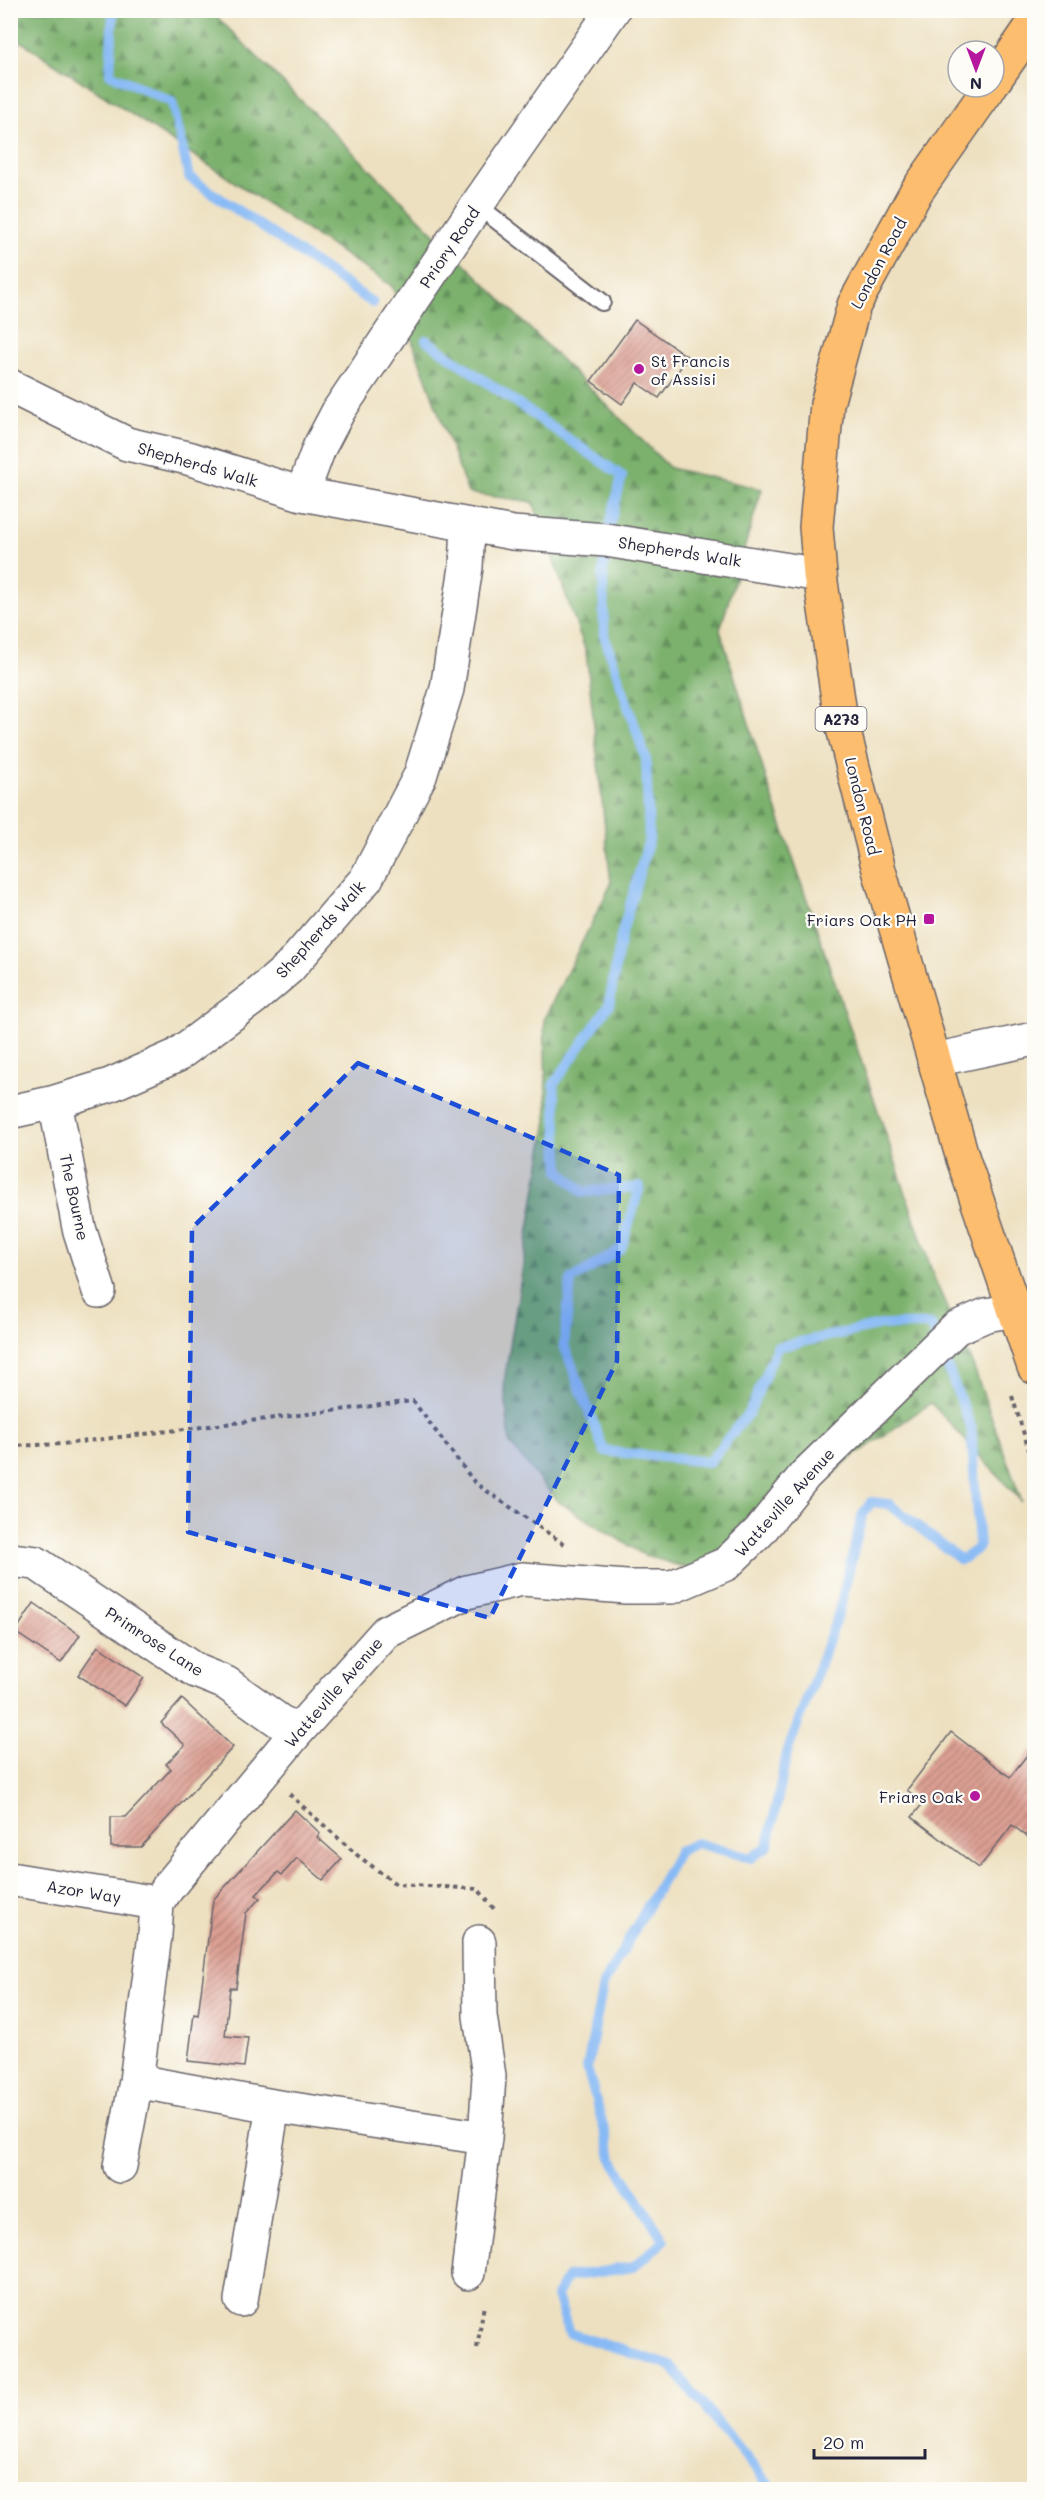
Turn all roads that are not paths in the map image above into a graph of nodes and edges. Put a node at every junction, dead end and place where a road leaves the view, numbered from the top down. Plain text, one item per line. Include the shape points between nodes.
1 (602, 15) edge
2 (1035, 24) edge
3 (1006, 64) edge
4 (982, 99) edge
5 (477, 205) junction
6 (603, 302) dead end
7 (10, 386) edge
8 (302, 494) junction
9 (468, 525) junction
10 (820, 575) junction
11 (1035, 1039) edge
12 (934, 1060) junction
13 (55, 1102) junction
14 (10, 1112) edge
15 (99, 1291) dead end
16 (1015, 1310) junction
17 (1035, 1367) edge
18 (10, 1560) edge
19 (296, 1733) junction
20 (10, 1879) edge
21 (157, 1903) junction
22 (479, 1942) dead end
23 (136, 2081) junction
24 (273, 2106) junction
25 (485, 2138) junction
26 (120, 2166) dead end
27 (468, 2272) dead end
28 (241, 2300) dead end

1 - 5 street, Priory Road
2 - 3 main road
4 - 10 main road, London Road / A273 via 916,192 854,305 827,404 816,527
5 - 6 lane
5 - 8 street, Priory Road via 339,410
7 - 8 street, Shepherds Walk via 128,444 188,458
8 - 9 street, Shepherds Walk
9 - 10 street, Shepherds Walk via 513,533 606,540
9 - 13 street, Shepherds Walk via 466,567 447,689 420,776 366,879 289,968 176,1056 110,1085
10 - 12 main road, London Road / A273 via 841,720
11 - 12 street
12 - 16 main road, London Road / A273
13 - 14 street, Shepherds Walk
13 - 15 street, The Bourne via 79,1228
16 - 17 main road, London Road / A273
16 - 19 street, Watteville Avenue via 956,1328 805,1475 759,1532 726,1564 672,1587 522,1579 467,1592 386,1632
18 - 19 street, Primrose Lane via 36,1563 196,1671 226,1683
19 - 21 street, Watteville Avenue
20 - 21 street, Azor Way
21 - 23 street
22 - 25 street via 480,2016 489,2076
23 - 24 street
23 - 26 street
24 - 25 street
24 - 28 street
25 - 27 street

